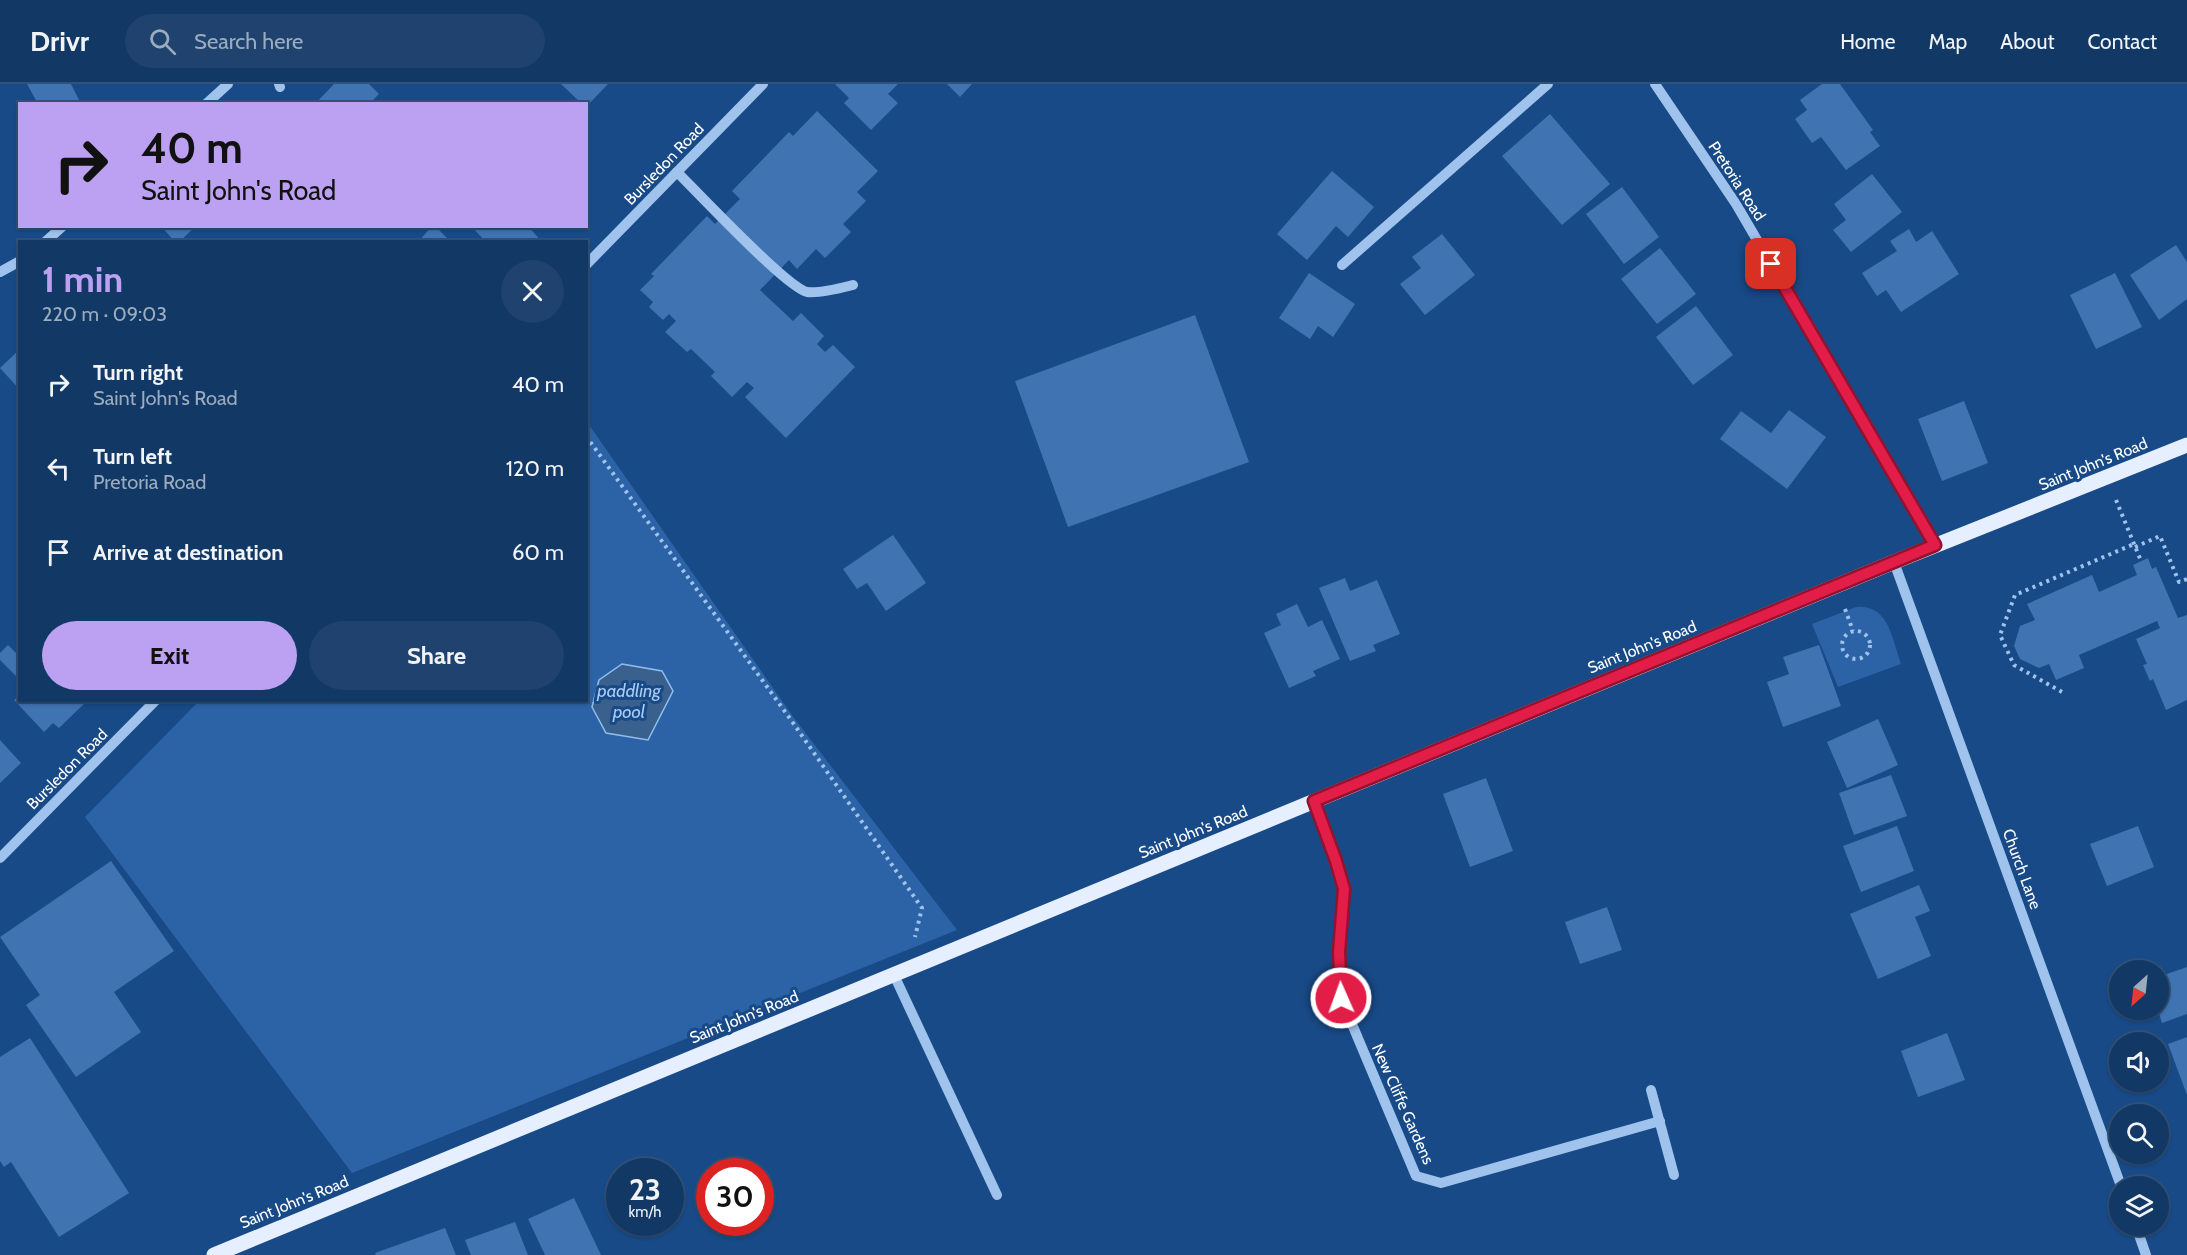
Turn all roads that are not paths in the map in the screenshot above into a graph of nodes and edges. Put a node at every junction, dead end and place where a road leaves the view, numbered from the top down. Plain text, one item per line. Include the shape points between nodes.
1 (228, 84) edge
2 (763, 84) edge
3 (1548, 84) edge
4 (1655, 84) edge
5 (208, 102) edge
6 (677, 172) junction
7 (61, 228) edge
8 (47, 240) edge
9 (18, 262) edge
10 (588, 263) edge
11 (1342, 265) dead end
12 (0, 272) edge
13 (853, 285) dead end
14 (2187, 445) edge
15 (1935, 545) junction
16 (1894, 562) junction
17 (154, 702) edge
18 (1314, 801) junction
19 (0, 858) edge
20 (894, 975) junction
21 (1651, 1090) dead end
22 (1660, 1120) junction
23 (1674, 1175) dead end
24 (2117, 1176) edge
25 (996, 1195) dead end
26 (2139, 1236) edge
27 (214, 1255) edge
28 (2146, 1255) edge

1 - 5 street
2 - 6 street, Bursledon Road
3 - 11 street
4 - 15 street, Pretoria Road via 1736,204
6 - 10 street, Bursledon Road
6 - 13 street via 783,276 806,292
7 - 8 street
9 - 12 street
14 - 15 main road, Saint John's Road
15 - 16 main road, Saint John's Road
16 - 18 main road, Saint John's Road
16 - 24 street, Church Lane
17 - 19 street, Bursledon Road
18 - 20 main road, Saint John's Road
18 - 22 street, New Cliffe Gardens via 1344,889 1339,952 1341,998 1416,1176 1441,1183
20 - 25 street
20 - 27 main road, Saint John's Road
21 - 22 street
22 - 23 street
26 - 28 street

